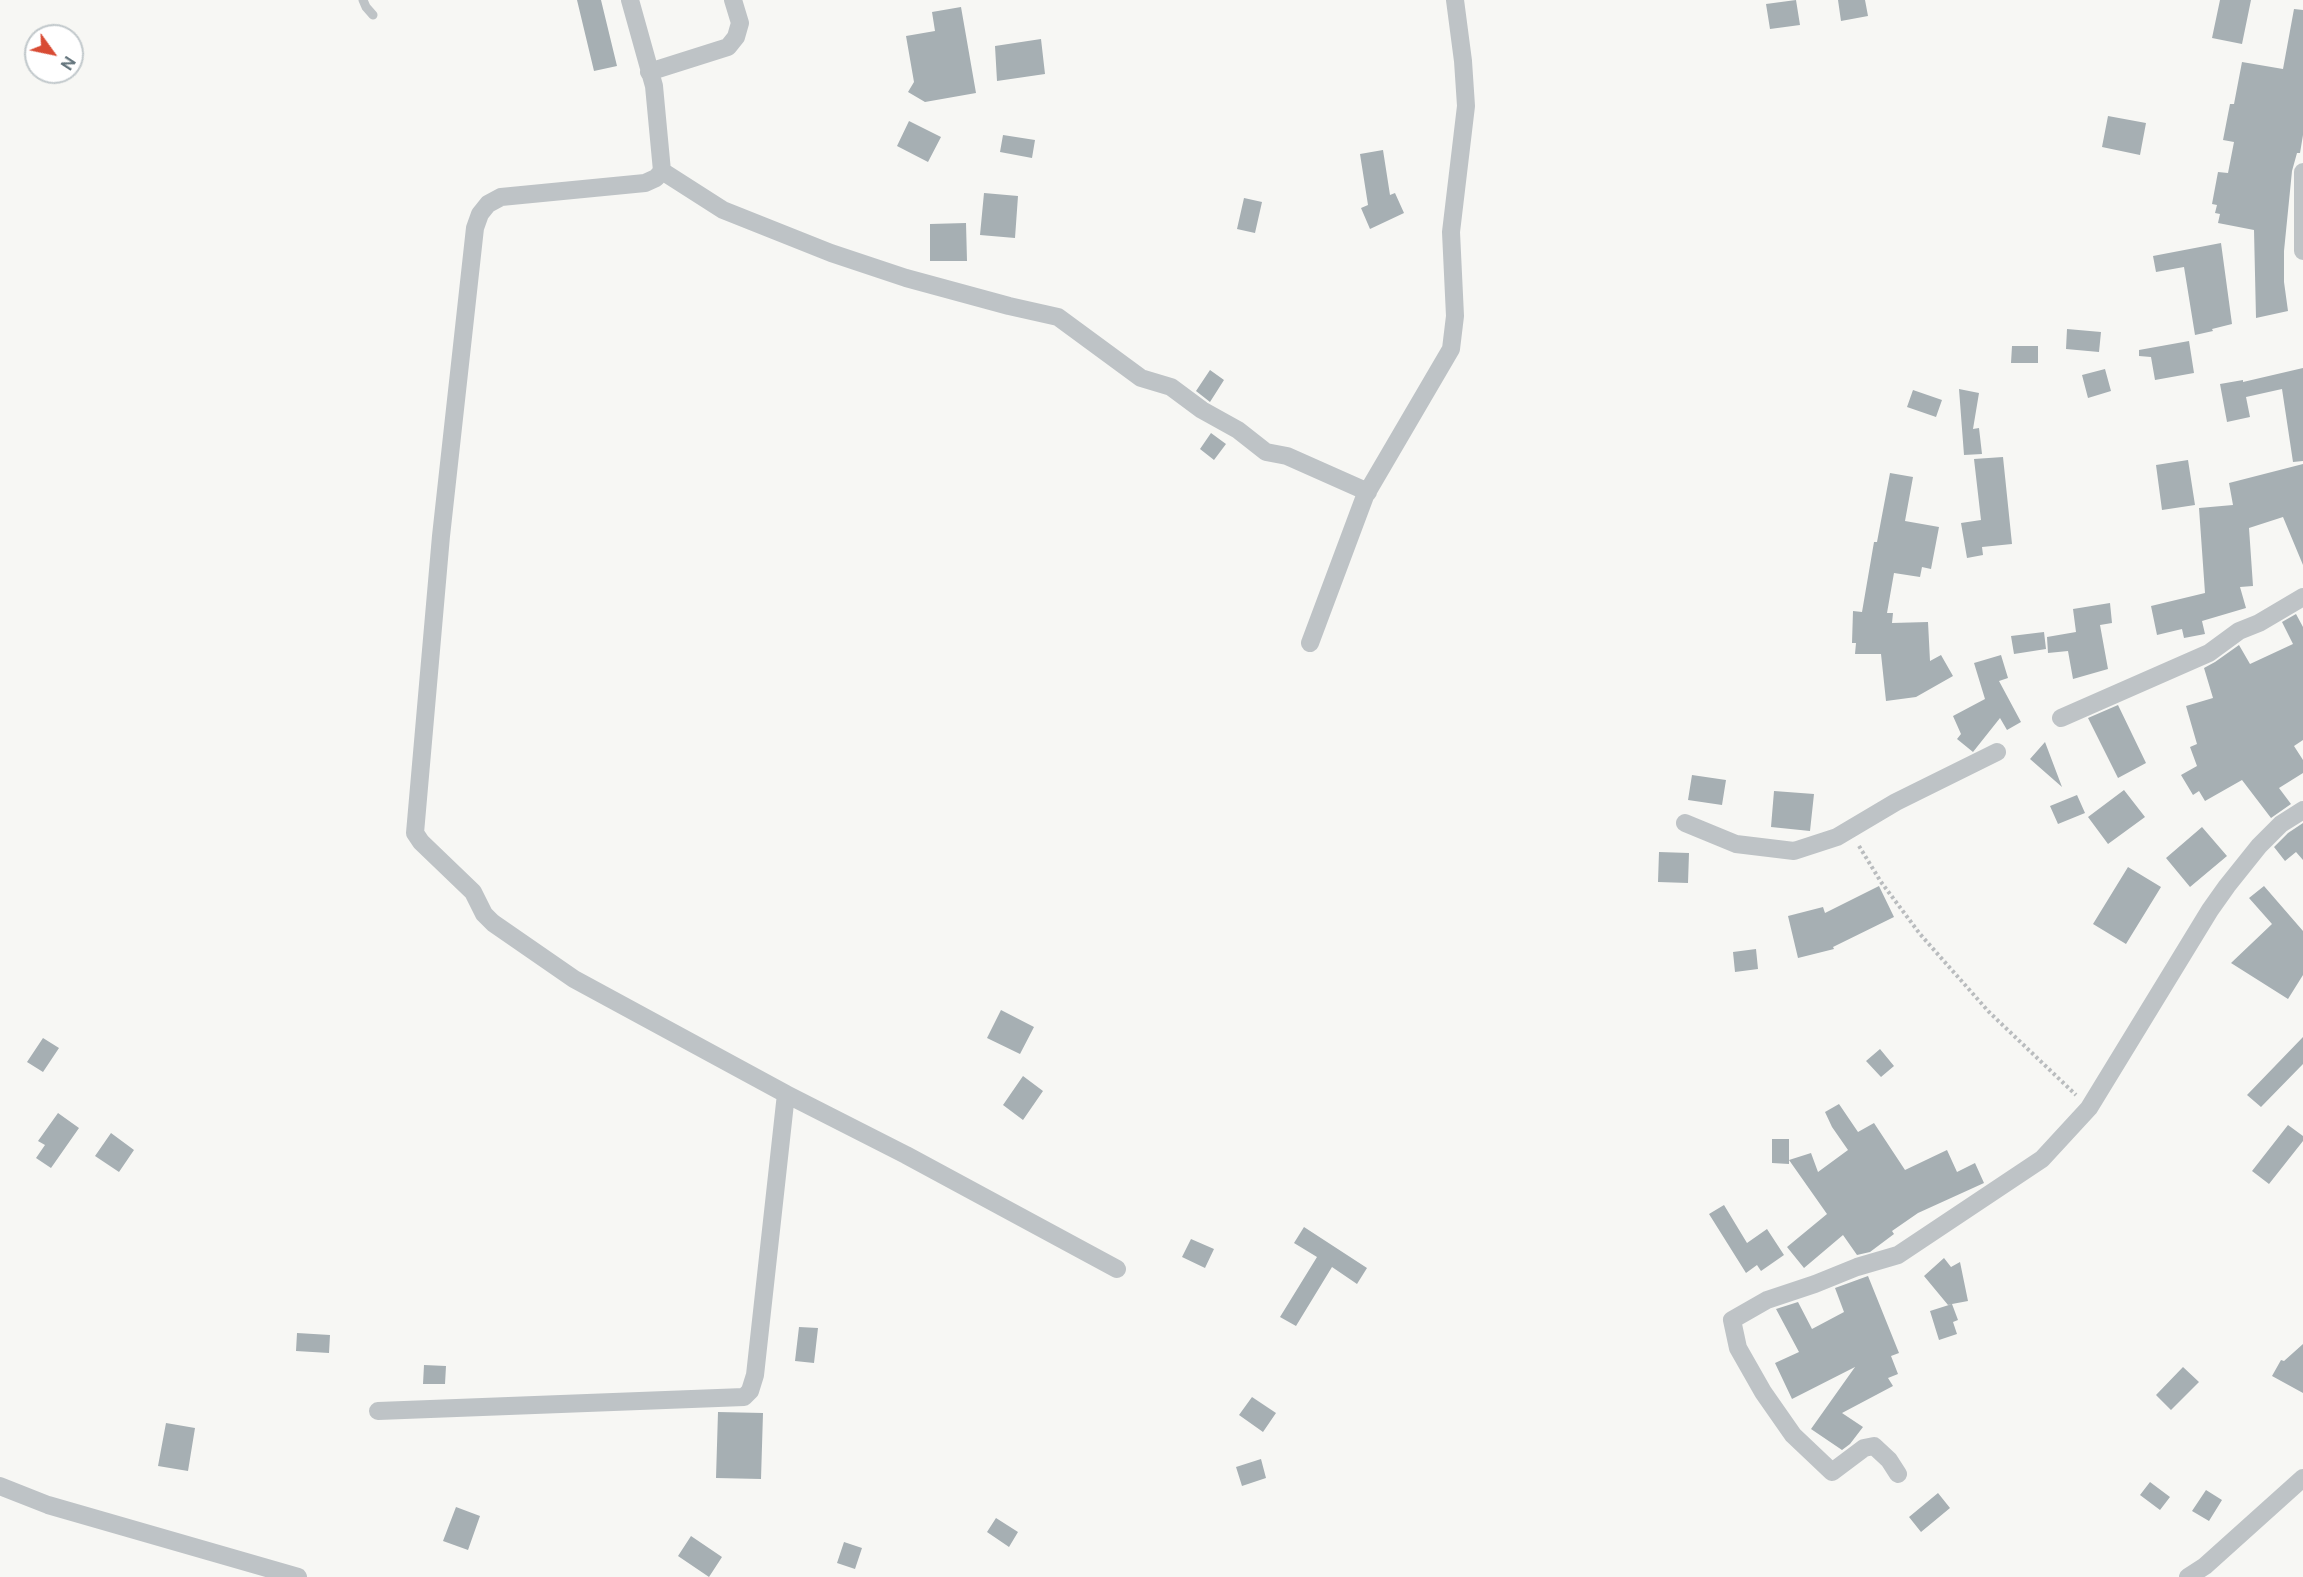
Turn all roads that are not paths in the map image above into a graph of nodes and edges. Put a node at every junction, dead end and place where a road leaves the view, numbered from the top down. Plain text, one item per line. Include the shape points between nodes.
1 (363, 0) edge
2 (630, 0) edge
3 (733, 0) edge
4 (1455, 0) edge
5 (373, 15) dead end
6 (649, 72) junction
7 (662, 171) junction
8 (2303, 172) edge
9 (2303, 251) edge
10 (1368, 492) junction
11 (2303, 597) edge
12 (1310, 643) dead end
13 (2061, 718) dead end
14 (1997, 752) dead end
15 (2303, 810) edge
16 (1685, 823) dead end
17 (786, 1094) junction
18 (1117, 1269) dead end
19 (378, 1411) dead end
20 (1898, 1474) dead end
21 (2303, 1478) edge
22 (0, 1486) edge
23 (2209, 1572) edge
24 (298, 1577) edge
25 (2188, 1577) edge

1 - 5 lane
2 - 6 street
3 - 6 street via 740,23 728,47
4 - 10 street via 1466,106 1451,232 1455,316 1451,349
6 - 7 street via 654,86
7 - 10 street via 723,210 831,253 906,278 1058,317 1141,378 1171,387 1266,452 1287,456
7 - 17 street via 645,183 501,197 480,214 441,536 415,833 473,892 493,923 574,979
8 - 9 street
10 - 12 street
11 - 13 street via 2239,631 2209,653
14 - 16 street via 1896,802 1837,837 1794,851 1736,844
15 - 20 street via 2259,846 2222,894 2089,1108 2042,1159 1898,1255 1767,1300 1732,1320 1738,1348 1763,1392 1793,1435 1832,1472 1864,1448 1874,1446
17 - 18 street
17 - 19 street via 755,1375 744,1397
21 - 23 street
22 - 24 street via 48,1505
23 - 25 street

